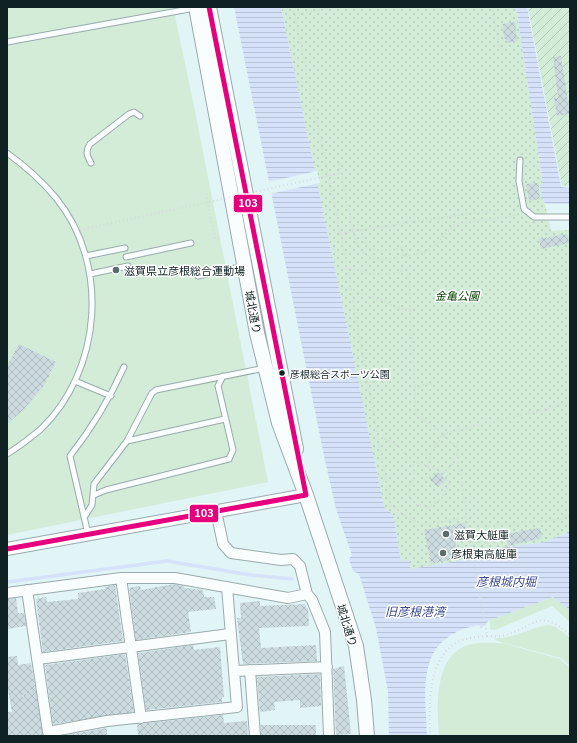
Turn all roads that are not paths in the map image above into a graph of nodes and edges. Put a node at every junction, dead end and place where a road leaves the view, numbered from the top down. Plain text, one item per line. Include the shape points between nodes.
1 (200, 7) edge
2 (7, 42) edge
3 (140, 116) dead end
4 (7, 153) edge
5 (520, 160) dead end
6 (91, 163) dead end
7 (570, 217) edge
8 (191, 244) dead end
9 (125, 248) dead end
10 (86, 256) junction
11 (126, 256) dead end
12 (128, 266) dead end
13 (245, 266) junction
14 (90, 274) junction
15 (198, 276) dead end
16 (124, 367) dead end
17 (266, 367) junction
18 (224, 375) junction
19 (75, 381) junction
20 (111, 396) junction
21 (225, 419) junction
22 (127, 440) junction
23 (7, 454) edge
24 (94, 495) junction
25 (306, 495) junction
26 (216, 511) junction
27 (85, 516) junction
28 (88, 534) junction
29 (7, 549) edge
30 (121, 578) junction
31 (227, 587) junction
32 (27, 590) junction
33 (7, 593) edge
34 (307, 594) junction
35 (230, 634) junction
36 (131, 646) junction
37 (38, 659) junction
38 (327, 667) junction
39 (250, 670) junction
40 (234, 671) junction
41 (141, 718) junction
42 (255, 736) edge
43 (329, 736) edge
44 (367, 736) edge

1 - 2 lane
1 - 13 main road, 城北通り
1 - 25 main road, 城北通り
3 - 6 lane via 134,112 129,114 90,144 86,149
4 - 10 lane via 26,167 56,199 74,228
5 - 7 lane via 522,203 529,214 534,217
8 - 11 lane
9 - 10 lane
10 - 14 lane
12 - 14 lane
13 - 15 lane
13 - 17 main road, 城北通り
14 - 19 lane via 93,308 89,340
16 - 20 lane
17 - 18 lane
17 - 25 main road, 城北通り via 279,424
18 - 21 lane via 218,386
18 - 22 lane via 156,390
19 - 20 lane
19 - 23 lane via 60,406 42,428
20 - 27 lane via 70,456
21 - 22 lane
21 - 24 lane via 232,450 229,459
22 - 24 lane via 94,484
24 - 27 lane via 92,505
25 - 26 street
25 - 44 main road, 城北通り via 356,646
26 - 28 street
26 - 34 street via 223,544 231,553 281,560 293,559 300,566
27 - 28 lane
28 - 29 street
30 - 31 street via 175,578
30 - 32 street
30 - 36 street
31 - 34 street via 288,598
31 - 35 street
32 - 33 street
32 - 37 street
34 - 38 street via 325,632
35 - 36 street
35 - 40 street
36 - 37 street
36 - 41 street
37 - 41 street via 48,732
38 - 39 street
38 - 43 street
39 - 40 street
39 - 42 street
40 - 41 street via 237,707

